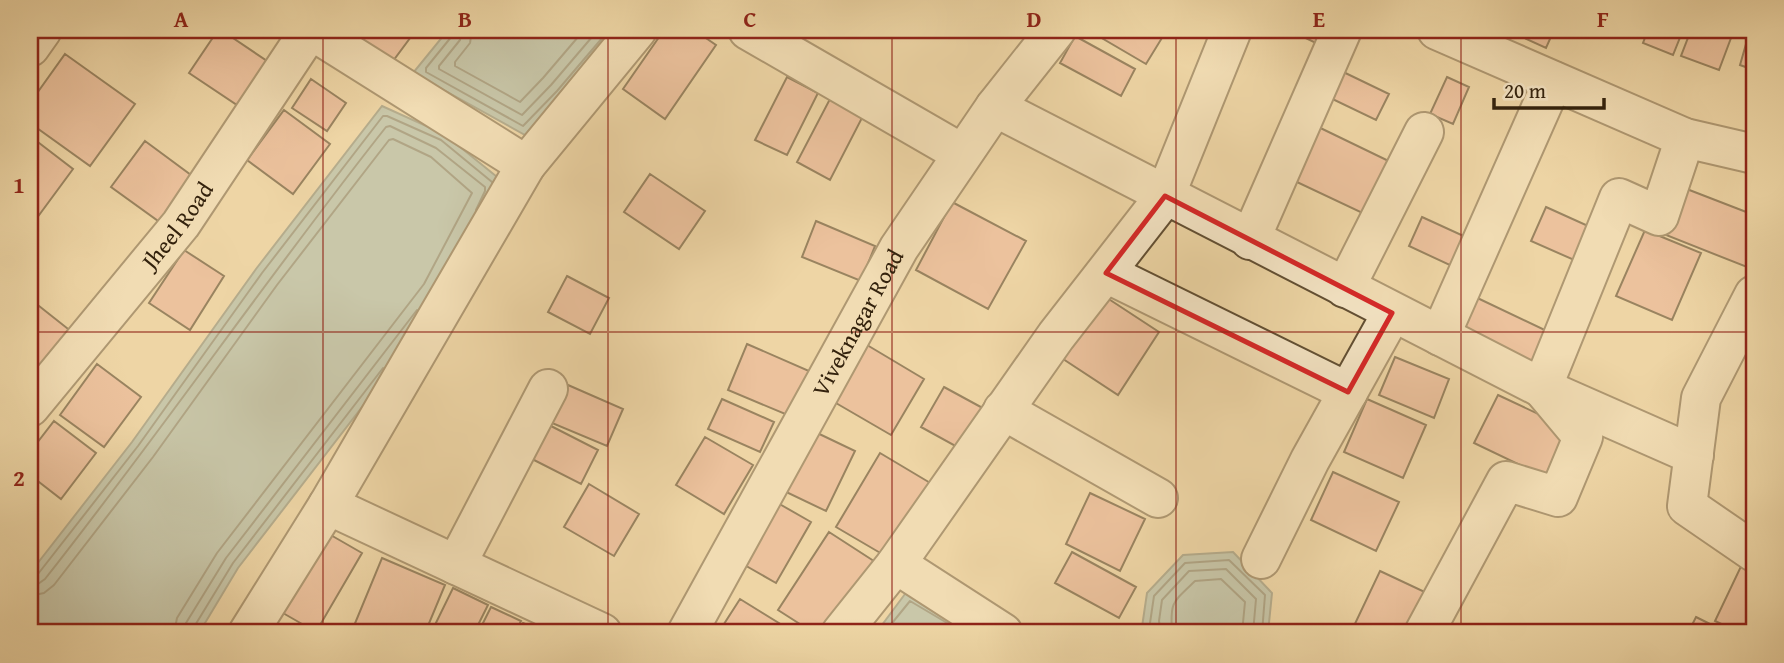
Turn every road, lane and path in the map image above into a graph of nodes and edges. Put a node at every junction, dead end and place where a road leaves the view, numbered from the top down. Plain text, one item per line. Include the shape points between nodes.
1 (42, 30) edge
2 (310, 30) edge
3 (637, 30) edge
4 (748, 30) edge
5 (1056, 30) edge
6 (1232, 30) edge
7 (1342, 30) edge
8 (1445, 32) edge
9 (30, 47) edge
10 (1553, 81) junction
11 (995, 107) junction
12 (1424, 131) dead end
13 (1685, 138) junction
14 (961, 153) junction
15 (1754, 154) edge
16 (526, 165) junction
17 (1165, 196) junction
18 (1250, 240) junction
19 (1105, 273) junction
20 (1345, 288) junction
21 (1754, 295) edge
22 (1392, 313) junction
23 (1440, 336) junction
24 (1542, 388) junction
25 (548, 389) dead end
26 (1348, 392) junction
27 (30, 407) edge
28 (1003, 410) junction
29 (1694, 455) junction
30 (1158, 498) dead end
31 (328, 505) junction
32 (1754, 552) edge
33 (1261, 559) dead end
34 (896, 564) junction
35 (456, 565) junction
36 (248, 633) edge
37 (602, 633) edge
38 (687, 633) edge
39 (841, 633) edge
40 (1003, 633) edge
41 (1424, 633) edge

1 - 9 street
2 - 16 street
2 - 27 street, Jheel Road via 181,224
3 - 16 street
4 - 14 street
5 - 11 street, Viveknagar Road
6 - 17 street
7 - 18 street
8 - 10 street
10 - 13 street
10 - 23 street
11 - 14 street, Viveknagar Road
11 - 17 street
12 - 20 street
13 - 15 street
13 - 24 street via 1659,216 1619,198
14 - 38 street, Viveknagar Road via 898,248
16 - 31 street
17 - 18 street
17 - 19 street
18 - 20 street
19 - 26 street
19 - 28 street
20 - 22 street
21 - 29 street via 1701,398
22 - 23 street
22 - 26 street
23 - 24 street
24 - 29 street
24 - 41 street via 1583,437 1558,497 1506,481
25 - 35 street
26 - 33 street
28 - 30 street
28 - 34 street
29 - 32 street via 1687,506
31 - 35 street
31 - 36 street
34 - 39 street
34 - 40 street
35 - 37 street

